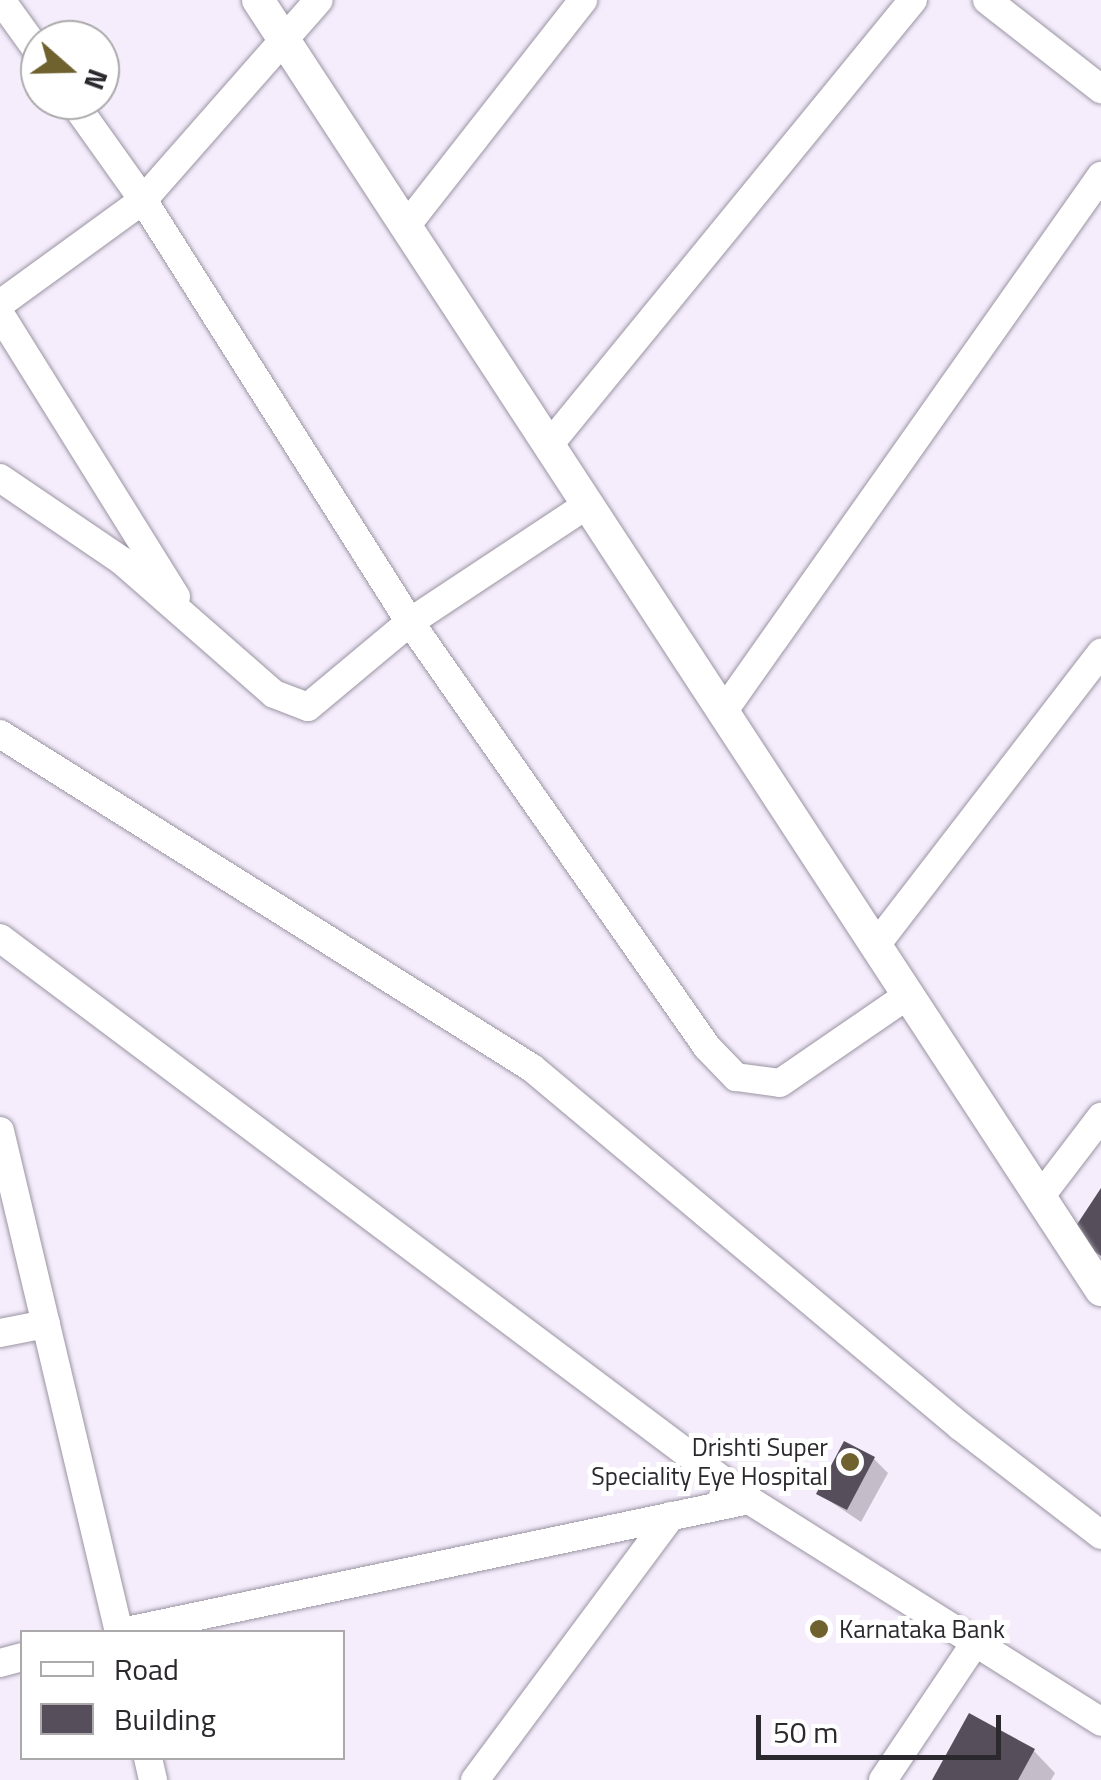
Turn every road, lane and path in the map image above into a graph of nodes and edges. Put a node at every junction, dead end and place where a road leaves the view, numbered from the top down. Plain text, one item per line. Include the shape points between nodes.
1 (2, 0) edge
2 (258, 0) edge
3 (319, 0) edge
4 (583, 0) edge
5 (912, 0) edge
6 (987, 0) edge
7 (20, 26) edge
8 (286, 43) junction
9 (1101, 89) edge
10 (86, 120) edge
11 (1101, 176) edge
12 (144, 200) junction
13 (406, 226) junction
14 (0, 304) edge
15 (0, 314) edge
16 (549, 445) junction
17 (0, 478) edge
18 (588, 504) junction
19 (410, 622) junction
20 (193, 623) junction
21 (1101, 653) edge
22 (724, 712) junction
23 (0, 734) edge
24 (0, 938) edge
25 (876, 945) junction
26 (908, 994) junction
27 (1101, 1117) edge
28 (0, 1131) edge
29 (1040, 1197) junction
30 (1101, 1290) edge
31 (46, 1324) junction
32 (0, 1333) edge
33 (749, 1500) junction
34 (671, 1516) junction
35 (1101, 1535) edge
36 (120, 1630) edge
37 (130, 1630) edge
38 (975, 1643) junction
39 (1101, 1722) edge
40 (475, 1780) edge
41 (884, 1780) edge

1 - 7 street
2 - 8 street
3 - 8 street
4 - 13 street
5 - 16 street
6 - 9 street
8 - 12 street
8 - 13 street
10 - 12 street
11 - 22 street
12 - 14 street
12 - 19 street
13 - 16 street
15 - 20 street
16 - 18 street
17 - 20 street via 122,561
18 - 19 street
18 - 22 street
19 - 20 street via 308,707 274,694
19 - 26 street via 617,923 736,1078 780,1083
21 - 25 street
22 - 25 street
23 - 35 street via 532,1068 961,1427
24 - 33 street
25 - 26 street
26 - 29 street
27 - 29 street
28 - 31 street
29 - 30 street
31 - 32 street
31 - 36 street
33 - 34 street
33 - 38 street
34 - 37 street
34 - 40 street
38 - 39 street
38 - 41 street

